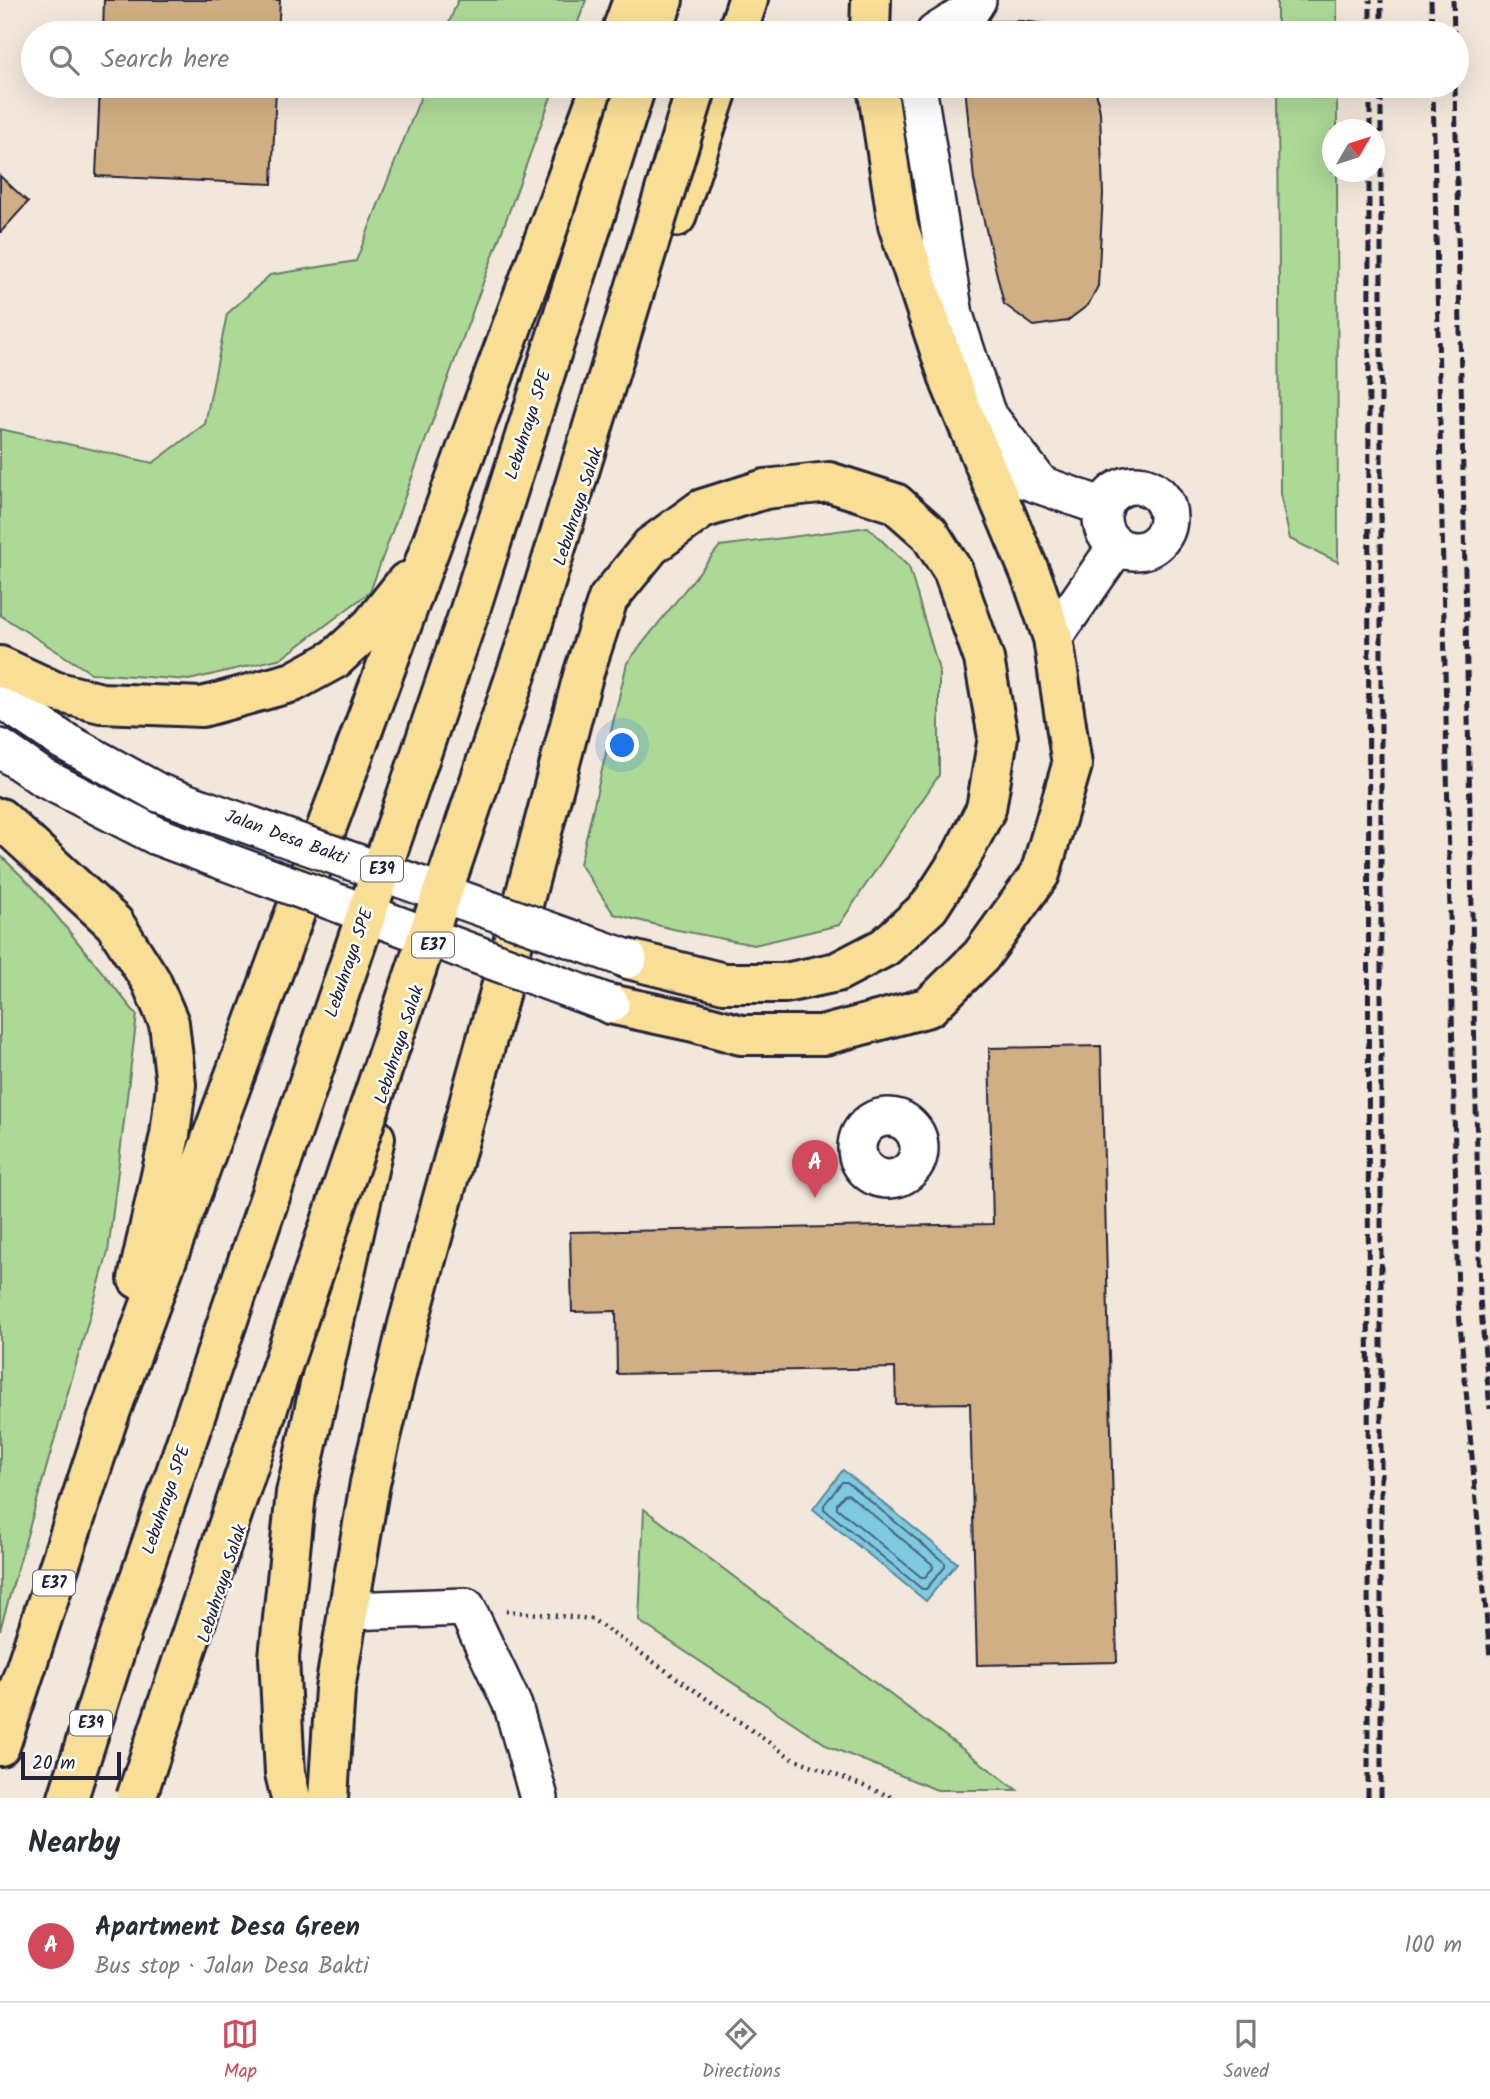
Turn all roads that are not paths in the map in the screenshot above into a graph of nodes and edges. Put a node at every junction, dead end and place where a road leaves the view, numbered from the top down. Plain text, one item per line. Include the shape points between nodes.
1 (633, 0) edge
2 (663, 0) edge
3 (724, 0) edge
4 (748, 0) edge
5 (871, 0) edge
6 (977, 0) edge
7 (625, 21) edge
8 (657, 21) edge
9 (717, 21) edge
10 (741, 21) edge
11 (870, 21) edge
12 (954, 21) edge
13 (597, 98) edge
14 (632, 98) edge
15 (693, 98) edge
16 (715, 98) edge
17 (879, 98) edge
18 (919, 98) edge
19 (985, 465) junction
20 (1040, 484) junction
21 (1104, 507) junction
22 (1118, 546) junction
23 (429, 550) junction
24 (1053, 638) junction
25 (0, 667) edge
26 (0, 698) edge
27 (0, 748) edge
28 (0, 818) edge
29 (628, 959) joint
30 (610, 1004) joint
31 (408, 1018) junction
32 (107, 1421) junction
33 (347, 1611) junction
34 (0, 1746) edge
35 (68, 1798) edge
36 (133, 1798) edge
37 (291, 1798) edge
38 (328, 1798) edge
39 (539, 1798) edge

1 - 7 highway
2 - 8 highway
3 - 9 highway
4 - 10 highway
5 - 11 highway
6 - 12 street
13 - 23 highway, E37
14 - 35 highway, Lebuhraya SPE / E39, bridge via 468,617
15 - 36 highway, bridge via 527,642
16 - 31 highway, Lebuhraya Salak / E37
17 - 19 highway via 898,225 951,384
18 - 20 street via 954,315 986,413
19 - 20 street
19 - 24 highway
20 - 21 street
21 - 22 street via 1104,529
21 - 22 street via 1116,491 1137,485 1156,493 1168,512 1165,533 1149,548
22 - 24 street
23 - 25 highway via 371,626 335,659 293,682 215,704 101,704 54,691
23 - 32 highway, E37
24 - 30 highway via 1073,765 1040,874 981,956 929,1007 825,1035 741,1035
26 - 29 street, Jalan Desa Bakti, bridge via 62,740 159,793
27 - 30 street, bridge via 42,777 157,836
28 - 32 highway via 114,923 152,981 169,1023 176,1085 170,1135
29 - 33 highway via 724,983 785,983 837,972 885,947 929,906 960,859 986,809 998,737 984,659 953,571 929,533 895,503 829,482 765,489 702,509 651,546 608,599 584,672 408,1324 370,1483
31 - 36 highway, Lebuhraya Salak / E37 via 199,1658
31 - 37 highway via 368,1164 296,1493 279,1657 285,1773
32 - 34 highway, E37
33 - 38 highway via 335,1689
33 - 39 street via 466,1607 513,1706

